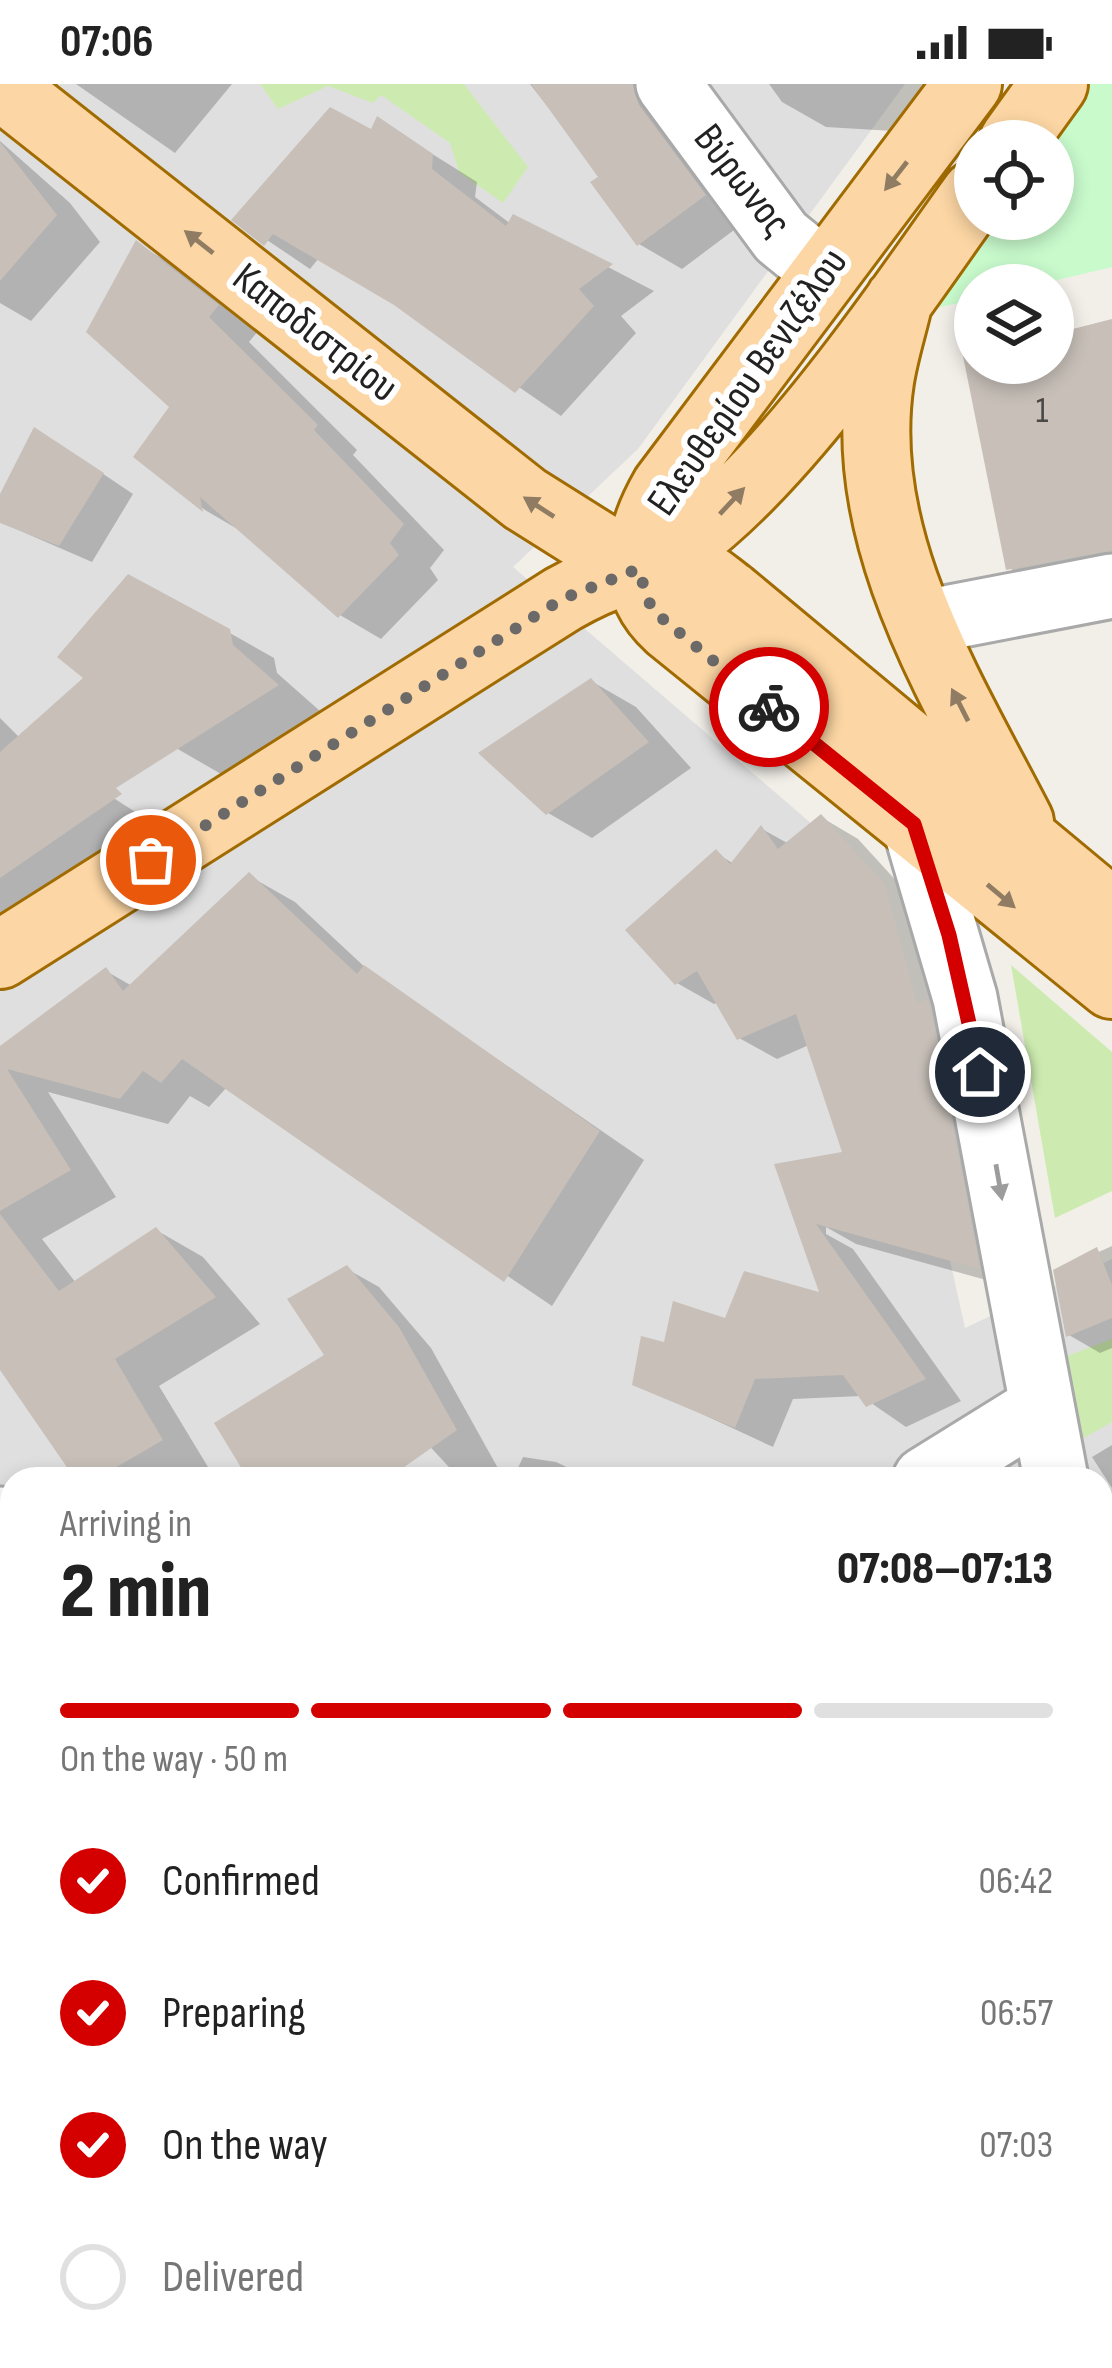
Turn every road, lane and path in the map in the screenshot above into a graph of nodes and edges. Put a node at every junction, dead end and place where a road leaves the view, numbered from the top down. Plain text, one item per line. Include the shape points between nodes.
1 (668, 84) edge
2 (968, 84) edge
3 (1054, 84) edge
4 (0, 86) edge
5 (1028, 120) edge
6 (954, 223) edge
7 (823, 271) junction
8 (899, 300) junction
9 (638, 569) junction
10 (1112, 586) edge
11 (920, 623) junction
12 (914, 824) junction
13 (1033, 847) junction
14 (1112, 913) edge
15 (0, 955) edge
16 (1112, 986) edge
17 (1040, 1408) junction
18 (944, 1467) edge
19 (1053, 1467) edge

1 - 7 street, Βύρωνος via 781,237
2 -> 7 main road, Ελευθερίου Βενιζέλου
3 - 5 main road
9 -> 4 main road, Καποδιστρίου via 525,499
6 - 8 main road, Ελευθερίου Βενιζέλου
7 - 9 main road, Ελευθερίου Βενιζέλου via 665,487
9 -> 8 main road, Ελευθερίου Βενιζέλου via 712,521 784,446
8 - 11 main road via 879,383 881,480 892,545
9 - 12 main road via 658,617
9 - 13 main road via 685,566 708,578
9 - 15 main road via 562,599
10 - 11 street
13 -> 11 main road
12 -> 16 main road
12 -> 17 street via 965,998
13 - 14 main road
17 - 18 street
17 - 19 street

